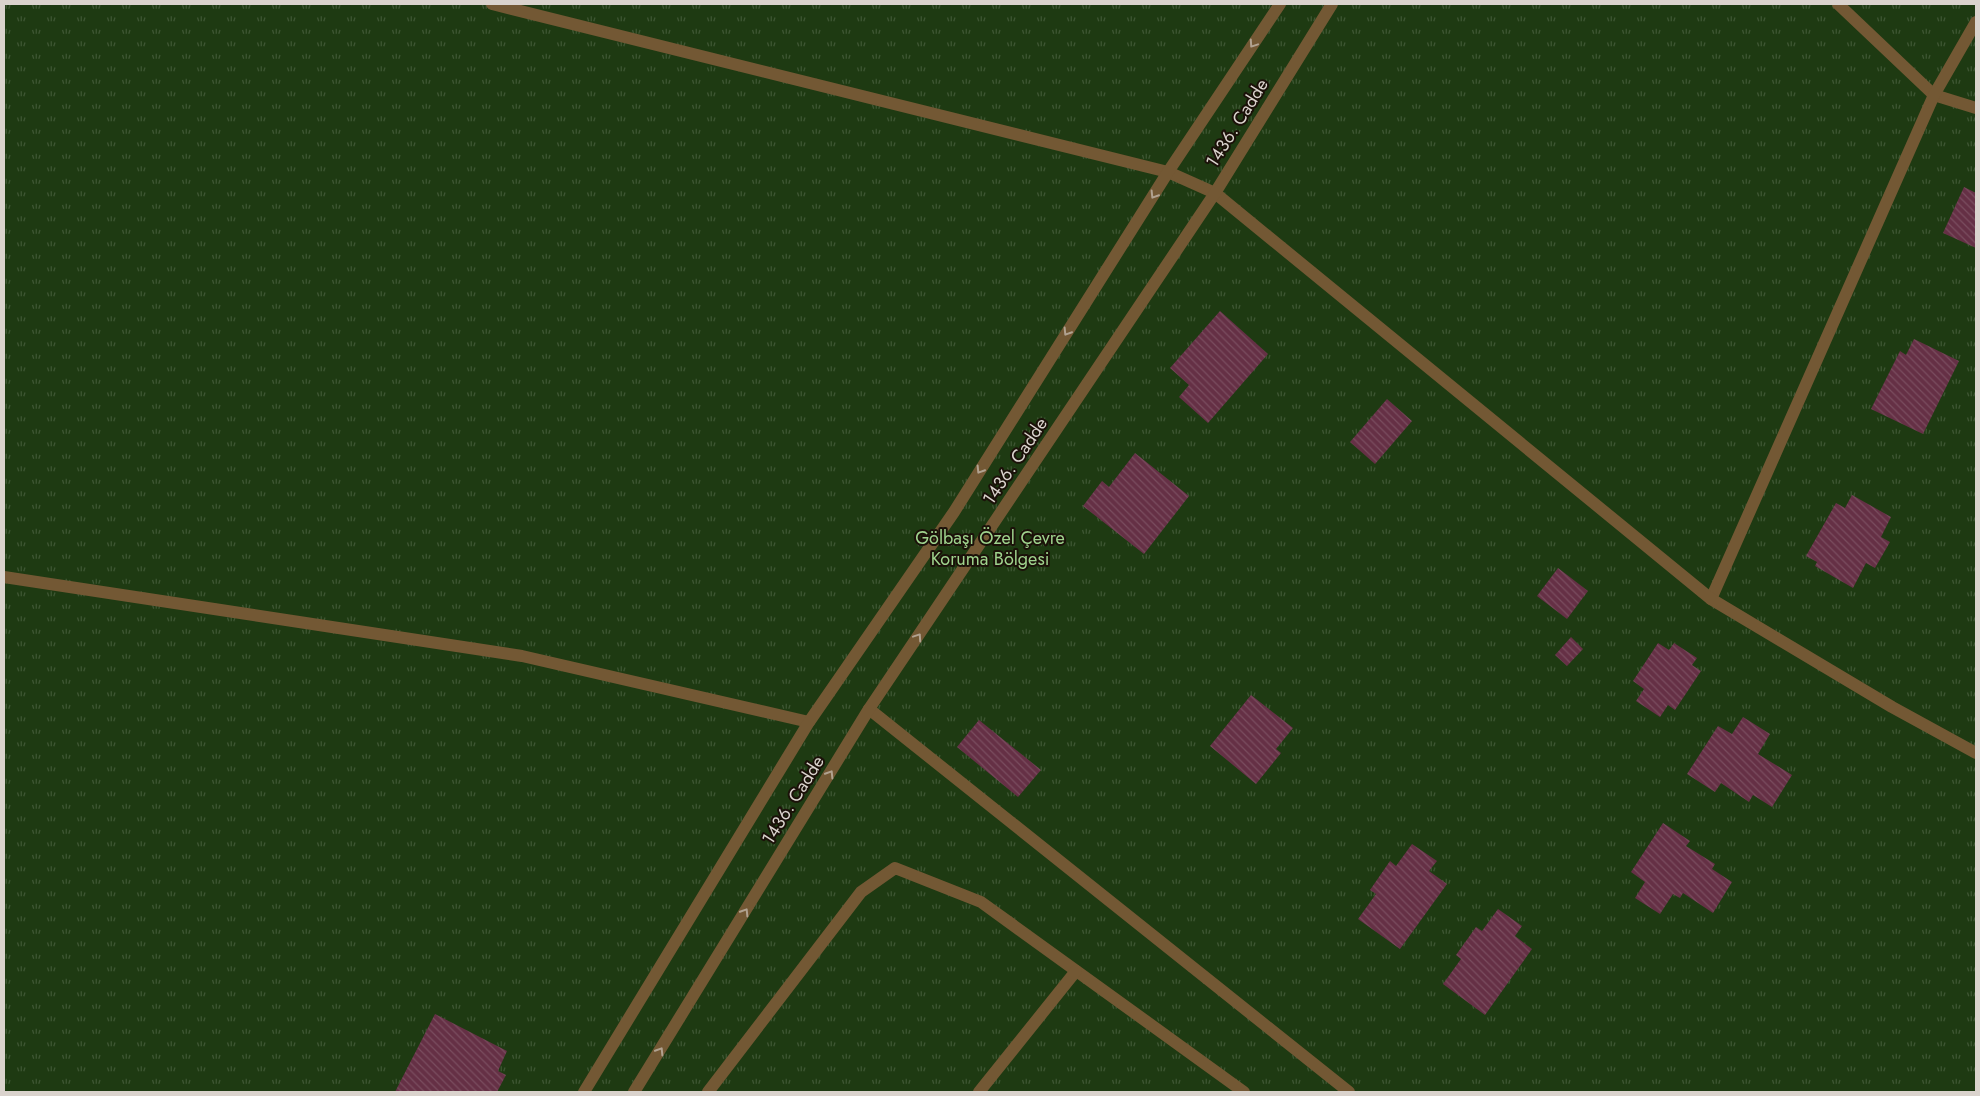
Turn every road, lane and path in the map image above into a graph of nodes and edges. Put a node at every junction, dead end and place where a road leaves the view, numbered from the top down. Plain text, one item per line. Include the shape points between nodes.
1 (492, 4) edge
2 (1280, 4) edge
3 (1332, 4) edge
4 (1838, 4) edge
5 (1976, 22) edge
6 (1934, 95) junction
7 (1976, 108) edge
8 (1168, 172) junction
9 (1215, 194) junction
10 (4, 577) edge
11 (1711, 599) junction
12 (869, 709) junction
13 (809, 722) junction
14 (1976, 753) edge
15 (1076, 971) junction
16 (584, 1092) edge
17 (634, 1092) edge
18 (708, 1092) edge
19 (979, 1092) edge
20 (1244, 1092) edge
21 (1349, 1092) edge

1 - 8 street
2 -> 8 street, 1436. Cadde
3 - 9 street, 1436. Cadde
4 - 6 street
5 - 6 street
6 - 7 street
6 - 11 street
8 - 9 street
8 -> 13 street, 1436. Cadde via 954,512
9 - 11 street
12 -> 9 street, 1436. Cadde
10 - 13 street via 522,656
11 - 14 street
17 -> 12 street, 1436. Cadde
12 - 21 street
13 - 16 street, 1436. Cadde
15 - 18 street via 981,902 895,868 861,892
15 - 19 street
15 - 20 street

